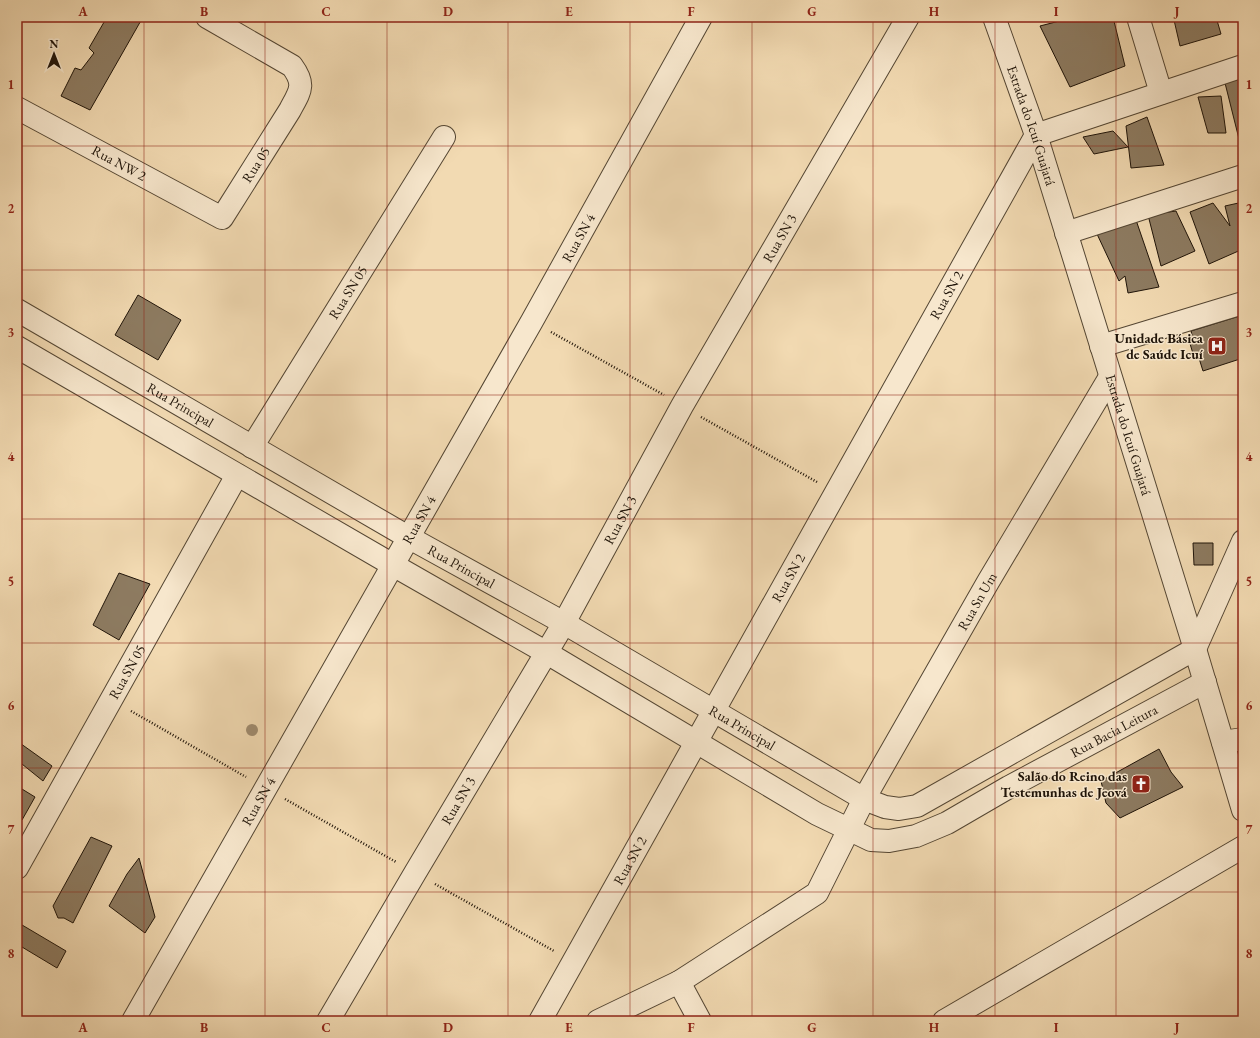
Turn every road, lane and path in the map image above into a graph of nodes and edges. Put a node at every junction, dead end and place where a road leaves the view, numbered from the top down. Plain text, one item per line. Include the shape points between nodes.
1 (207, 17) edge
2 (701, 17) edge
3 (908, 17) edge
4 (994, 17) edge
5 (1138, 17) edge
6 (1243, 66) edge
7 (1161, 93) junction
8 (17, 108) edge
9 (1036, 135) junction
10 (444, 137) dead end
11 (1243, 176) edge
12 (222, 218) joint
13 (1066, 233) junction
14 (1243, 303) edge
15 (17, 310) edge
16 (17, 346) edge
17 (1101, 346) junction
18 (1110, 377) junction
19 (252, 447) junction
20 (237, 475) junction
21 (408, 537) junction
22 (1243, 542) edge
23 (393, 566) junction
24 (564, 623) junction
25 (1195, 649) junction
26 (547, 653) junction
27 (1205, 682) junction
28 (111, 700) junction
29 (713, 711) junction
30 (1233, 741) edge
31 (696, 742) junction
32 (265, 788) junction
33 (864, 799) junction
34 (1243, 810) edge
35 (848, 829) junction
36 (1243, 847) edge
37 (17, 868) edge
38 (415, 873) junction
39 (573, 962) junction
40 (679, 982) junction
41 (133, 1021) edge
42 (328, 1021) edge
43 (540, 1021) edge
44 (598, 1021) edge
45 (700, 1021) edge
46 (944, 1021) edge

1 - 12 street, Rua 05 via 292,66 299,76 300,85 290,110
2 - 21 street, Rua SN 4
3 - 24 street, Rua SN 3 via 682,406
4 - 9 street, Estrada do Icuí Guajará
5 - 7 street
6 - 7 street
7 - 9 street
8 - 12 street, Rua NW 2
9 - 13 street, Estrada do Icuí Guajará
9 - 29 street, Rua SN 2
10 - 19 street, Rua SN 05
11 - 13 street
13 - 17 street, Estrada do Icuí Guajará
14 - 17 street
15 - 19 street, Rua Principal
16 - 20 street
17 - 18 street, Estrada do Icuí Guajará
18 - 25 street, Estrada do Icuí Guajará
18 - 33 street, Rua Sn Um via 992,575
19 - 21 street, Rua Principal
20 - 23 street
20 - 28 street, Rua SN 05
21 - 23 street, Rua SN 4
21 - 24 street, Rua Principal
22 - 25 street
23 - 26 street
23 - 32 street, Rua SN 4
24 - 26 street, Rua SN 3
24 - 29 street, Rua Principal
25 - 27 street, Estrada do Icuí Guajará
25 - 33 street via 917,806 899,809
26 - 31 street
26 - 38 street, Rua SN 3
27 - 30 street, Estrada do Icuí Guajará
27 - 35 street, Rua Bacia Leitura via 947,823 916,836 889,841 871,840
28 - 32 path
28 - 37 street, Rua SN 05
29 - 31 street, Rua SN 2
29 - 33 street, Rua Principal
30 - 34 street, Estrada do Icuí Guajará
31 - 35 street via 817,814
31 - 39 street, Rua SN 2
32 - 38 path
32 - 41 street, Rua SN 4
33 - 35 street, Rua Sn Um
35 - 40 street, Rua Sn Um via 817,893
36 - 46 street
38 - 39 path
38 - 42 street, Rua SN 3
39 - 43 street, Rua SN 2
40 - 44 street, Rua Sn Um
40 - 45 street

